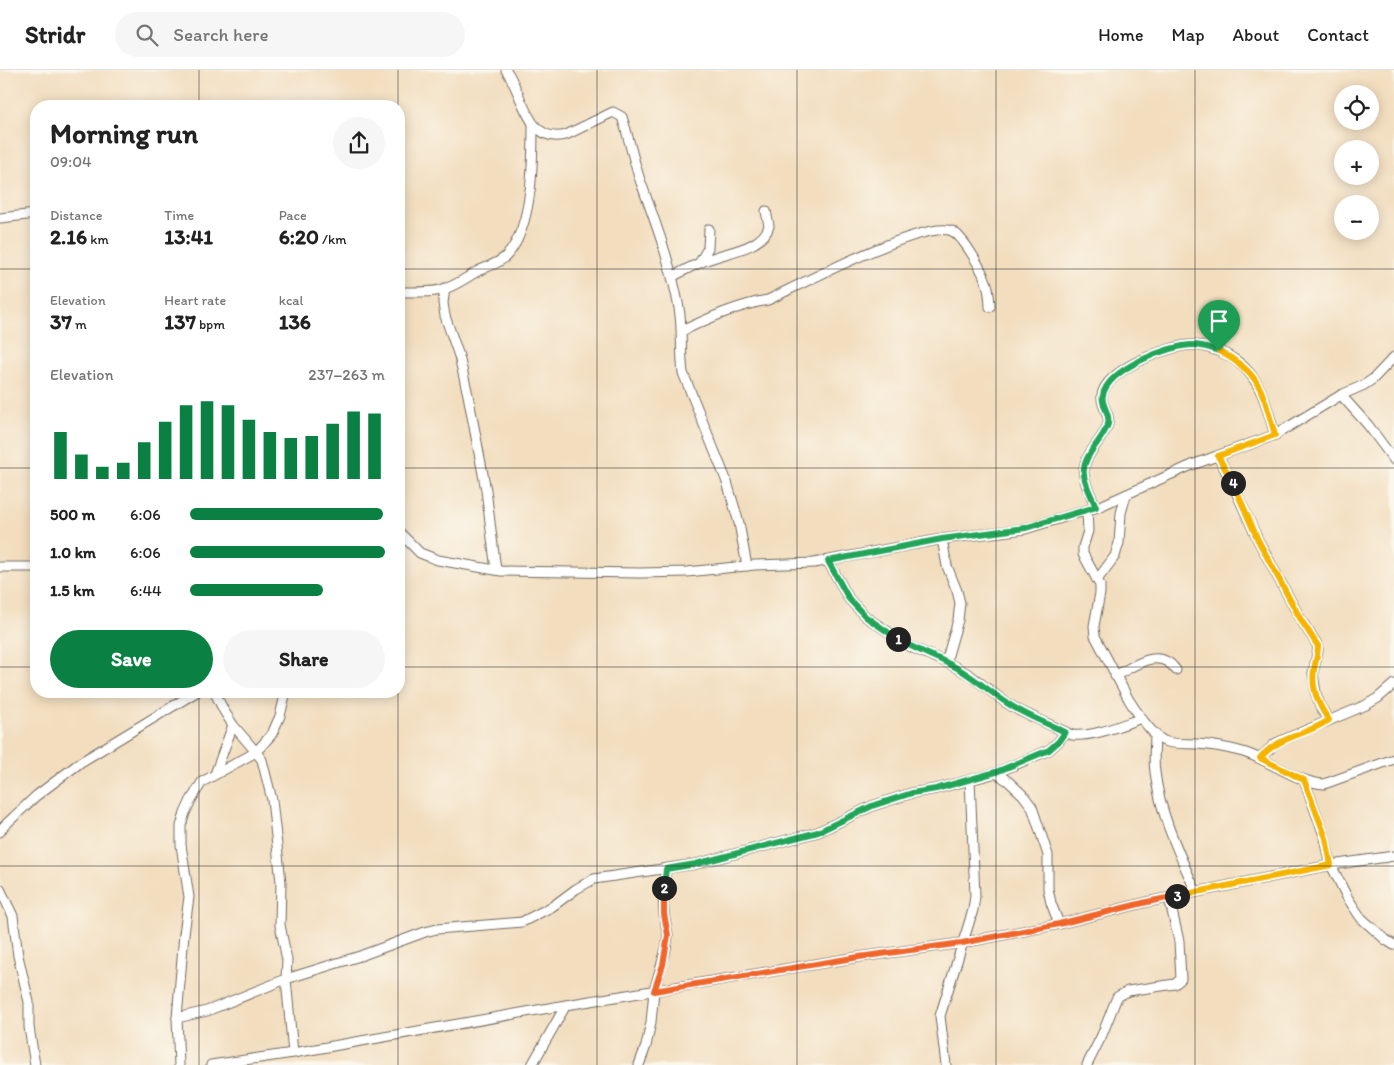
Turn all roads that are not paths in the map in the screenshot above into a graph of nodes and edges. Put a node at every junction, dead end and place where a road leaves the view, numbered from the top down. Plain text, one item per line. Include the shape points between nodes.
1 (506, 70) edge
2 (533, 124) junction
3 (766, 212) dead end
4 (30, 215) edge
5 (0, 218) edge
6 (709, 229) dead end
7 (700, 263) junction
8 (672, 277) junction
9 (445, 288) junction
10 (405, 292) edge
11 (990, 307) dead end
12 (682, 332) junction
13 (1394, 357) edge
14 (1342, 395) junction
15 (1275, 435) junction
16 (1218, 456) junction
17 (1394, 460) edge
18 (1126, 495) junction
19 (1091, 509) junction
20 (405, 538) edge
21 (942, 539) junction
22 (828, 561) junction
23 (747, 566) junction
24 (0, 567) edge
25 (30, 568) edge
26 (496, 570) junction
27 (1097, 580) junction
28 (946, 662) junction
29 (1176, 670) dead end
30 (1115, 676) junction
31 (1394, 684) edge
32 (186, 698) edge
33 (218, 698) edge
34 (284, 698) edge
35 (1142, 718) junction
36 (1329, 720) junction
37 (233, 725) junction
38 (1065, 732) junction
39 (1155, 733) junction
40 (256, 752) junction
41 (1260, 758) junction
42 (1394, 759) edge
43 (996, 772) junction
44 (215, 774) junction
45 (970, 780) junction
46 (1304, 780) junction
47 (0, 829) edge
48 (1394, 856) edge
49 (1331, 865) junction
50 (666, 869) junction
51 (0, 889) edge
52 (1196, 892) junction
53 (1170, 898) junction
54 (1059, 924) junction
55 (962, 943) junction
56 (1394, 945) edge
57 (286, 979) junction
58 (654, 991) junction
59 (566, 1005) junction
60 (177, 1018) junction
61 (293, 1053) junction
62 (35, 1065) edge
63 (179, 1065) edge
64 (211, 1065) edge
65 (532, 1065) edge
66 (639, 1065) edge
67 (946, 1065) edge
68 (1087, 1065) edge

1 - 2 street
2 - 8 street via 548,136 558,137 613,112 621,116
2 - 9 street via 532,182 516,242 508,255 496,263
3 - 7 street via 769,226 764,236 740,250
4 - 5 street
6 - 7 street via 710,241
7 - 8 street
8 - 12 street
9 - 10 street
9 - 26 street via 445,316 468,395 486,490
11 - 12 street via 988,286 980,268 960,238 943,229 890,244 768,300 705,320
12 - 23 street via 680,355 683,373 727,482
13 - 14 street via 1373,379
14 - 15 street
14 - 17 street
15 - 16 street
15 - 19 street via 1260,386 1238,361 1219,351 1191,345 1150,356 1121,372 1102,395 1108,423 1084,465
16 - 18 street
16 - 36 street via 1258,540 1317,644 1313,673 1316,694
18 - 19 street
18 - 27 street via 1115,556
19 - 21 street via 1025,528
19 - 27 street via 1083,554
20 - 26 street via 420,553 438,560
21 - 22 street
21 - 28 street via 960,603
22 - 23 street
22 - 28 street via 849,599 866,617 911,647
23 - 26 street via 686,572
24 - 25 street
27 - 30 street via 1100,593 1095,636
28 - 38 street via 1020,711
29 - 30 street via 1168,661 1156,657
30 - 35 street
31 - 36 street via 1366,705
32 - 47 street via 81,762
33 - 37 street
34 - 40 street via 272,734
35 - 38 street via 1079,736
35 - 39 street
36 - 41 street via 1276,743
37 - 40 street
37 - 44 street
38 - 43 street via 1049,750
39 - 41 street via 1171,743 1212,745
39 - 52 street via 1154,769 1159,796 1165,819
40 - 44 street
40 - 57 street via 264,768 272,800 281,882 280,925
41 - 46 street
42 - 46 street via 1324,784
43 - 45 street
43 - 54 street via 1032,807 1048,855 1048,890
44 - 60 street via 200,785 181,826 189,896
45 - 50 street via 872,806 818,832
45 - 55 street via 975,896
46 - 49 street via 1326,838
48 - 49 street
49 - 52 street
49 - 56 street via 1361,918
50 - 57 street via 594,879 522,922 425,932
50 - 58 street via 664,914 668,935
51 - 62 street via 12,916 29,1002
52 - 53 street
53 - 54 street
53 - 68 street via 1179,941 1181,979 1175,984 1128,991 1116,997
54 - 55 street
55 - 58 street
55 - 67 street via 940,1016
57 - 60 street via 207,1011
57 - 61 street
58 - 59 street
58 - 66 street via 651,1022
59 - 61 street
59 - 65 street
60 - 63 street
61 - 64 street

